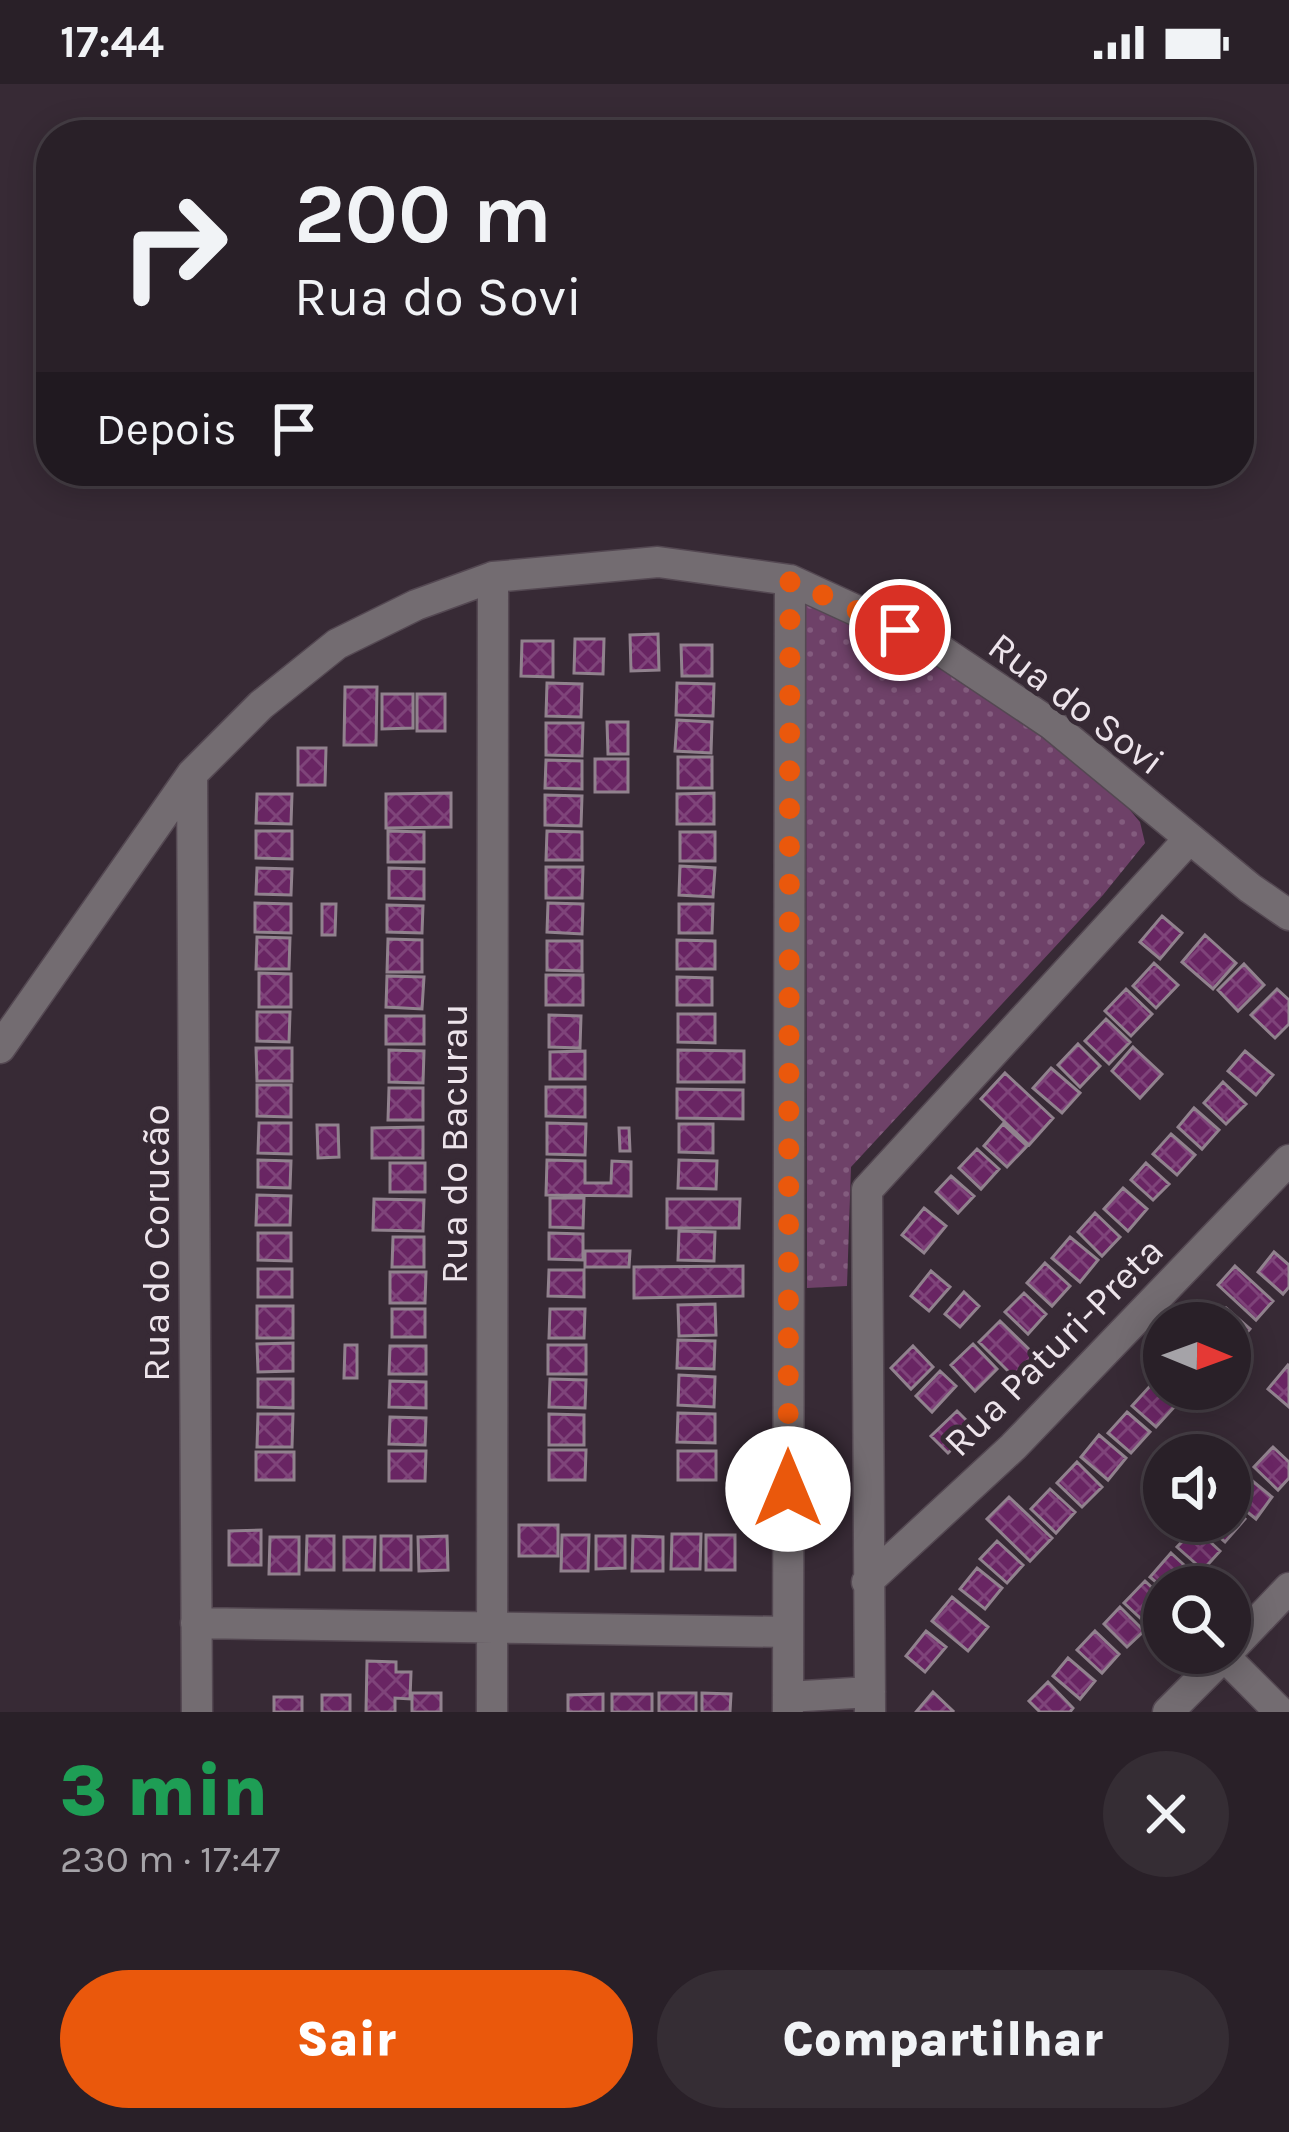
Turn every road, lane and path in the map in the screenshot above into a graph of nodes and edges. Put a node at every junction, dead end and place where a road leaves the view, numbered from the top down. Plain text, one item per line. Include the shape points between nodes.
1 (493, 577) junction
2 (790, 580) junction
3 (192, 774) junction
4 (1189, 839) junction
5 (1289, 915) edge
6 (0, 1048) edge
7 (1289, 1160) edge
8 (867, 1582) junction
9 (1289, 1588) edge
10 (196, 1623) junction
11 (1251, 1628) edge
12 (491, 1630) junction
13 (788, 1632) junction
14 (1206, 1674) edge
15 (1246, 1674) edge
16 (870, 1702) edge
17 (788, 1704) edge
18 (197, 1712) edge
19 (492, 1712) edge
20 (1168, 1712) edge
21 (1280, 1712) edge

1 - 2 street, Rua do Sovi via 658,562
1 - 3 street, Rua do Sovi via 338,644
1 - 12 street, Rua do Bacurau
2 - 4 street, Rua do Sovi via 936,647 1051,724
2 - 13 street
3 - 6 street, Rua do Sovi
3 - 10 street, Rua do Corucão
4 - 5 street, Rua do Sovi
4 - 8 street via 867,1190
7 - 8 street, Rua Paturi-Preta via 1012,1447
8 - 16 street
9 - 11 street
10 - 12 street
10 - 18 street, Rua do Corucão
12 - 13 street
12 - 19 street, Rua do Bacurau
13 - 17 street
14 - 20 street
15 - 21 street
16 - 17 street

